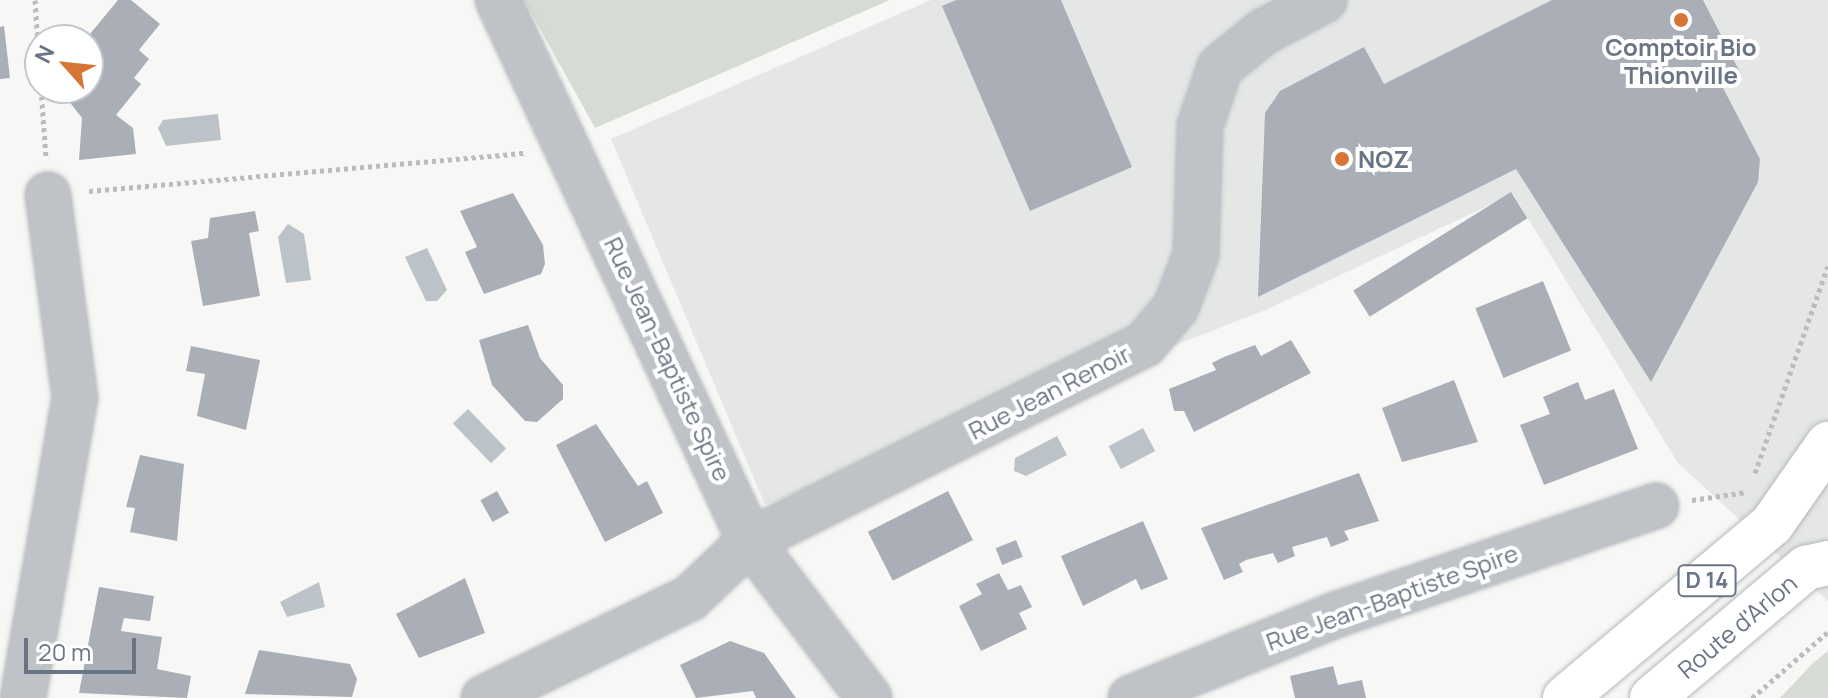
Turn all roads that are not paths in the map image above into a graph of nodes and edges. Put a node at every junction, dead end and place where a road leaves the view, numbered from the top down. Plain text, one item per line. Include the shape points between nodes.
1 (498, 0) edge
2 (1324, 0) edge
3 (48, 195) road end
4 (1828, 444) edge
5 (1656, 506) road end
6 (750, 541) junction
7 (1828, 563) edge
8 (23, 698) edge
9 (484, 698) edge
10 (869, 698) edge
11 (1131, 698) edge
12 (1565, 698) edge
13 (1652, 698) edge

1 - 6 street, Rue Jean-Baptiste Spire
2 - 6 street, Rue Jean Renoir via 1263,32 1220,67 1200,126 1196,254 1176,307 1145,344
3 - 8 street via 75,398
4 - 12 main road, D 14 via 1772,524
5 - 11 street, Rue Jean-Baptiste Spire via 1335,615
6 - 9 street, Rue Jean Renoir via 690,598
6 - 10 street, Rue Jean-Baptiste Spire
7 - 13 main road, Route d'Arlon / D 14 via 1806,568

